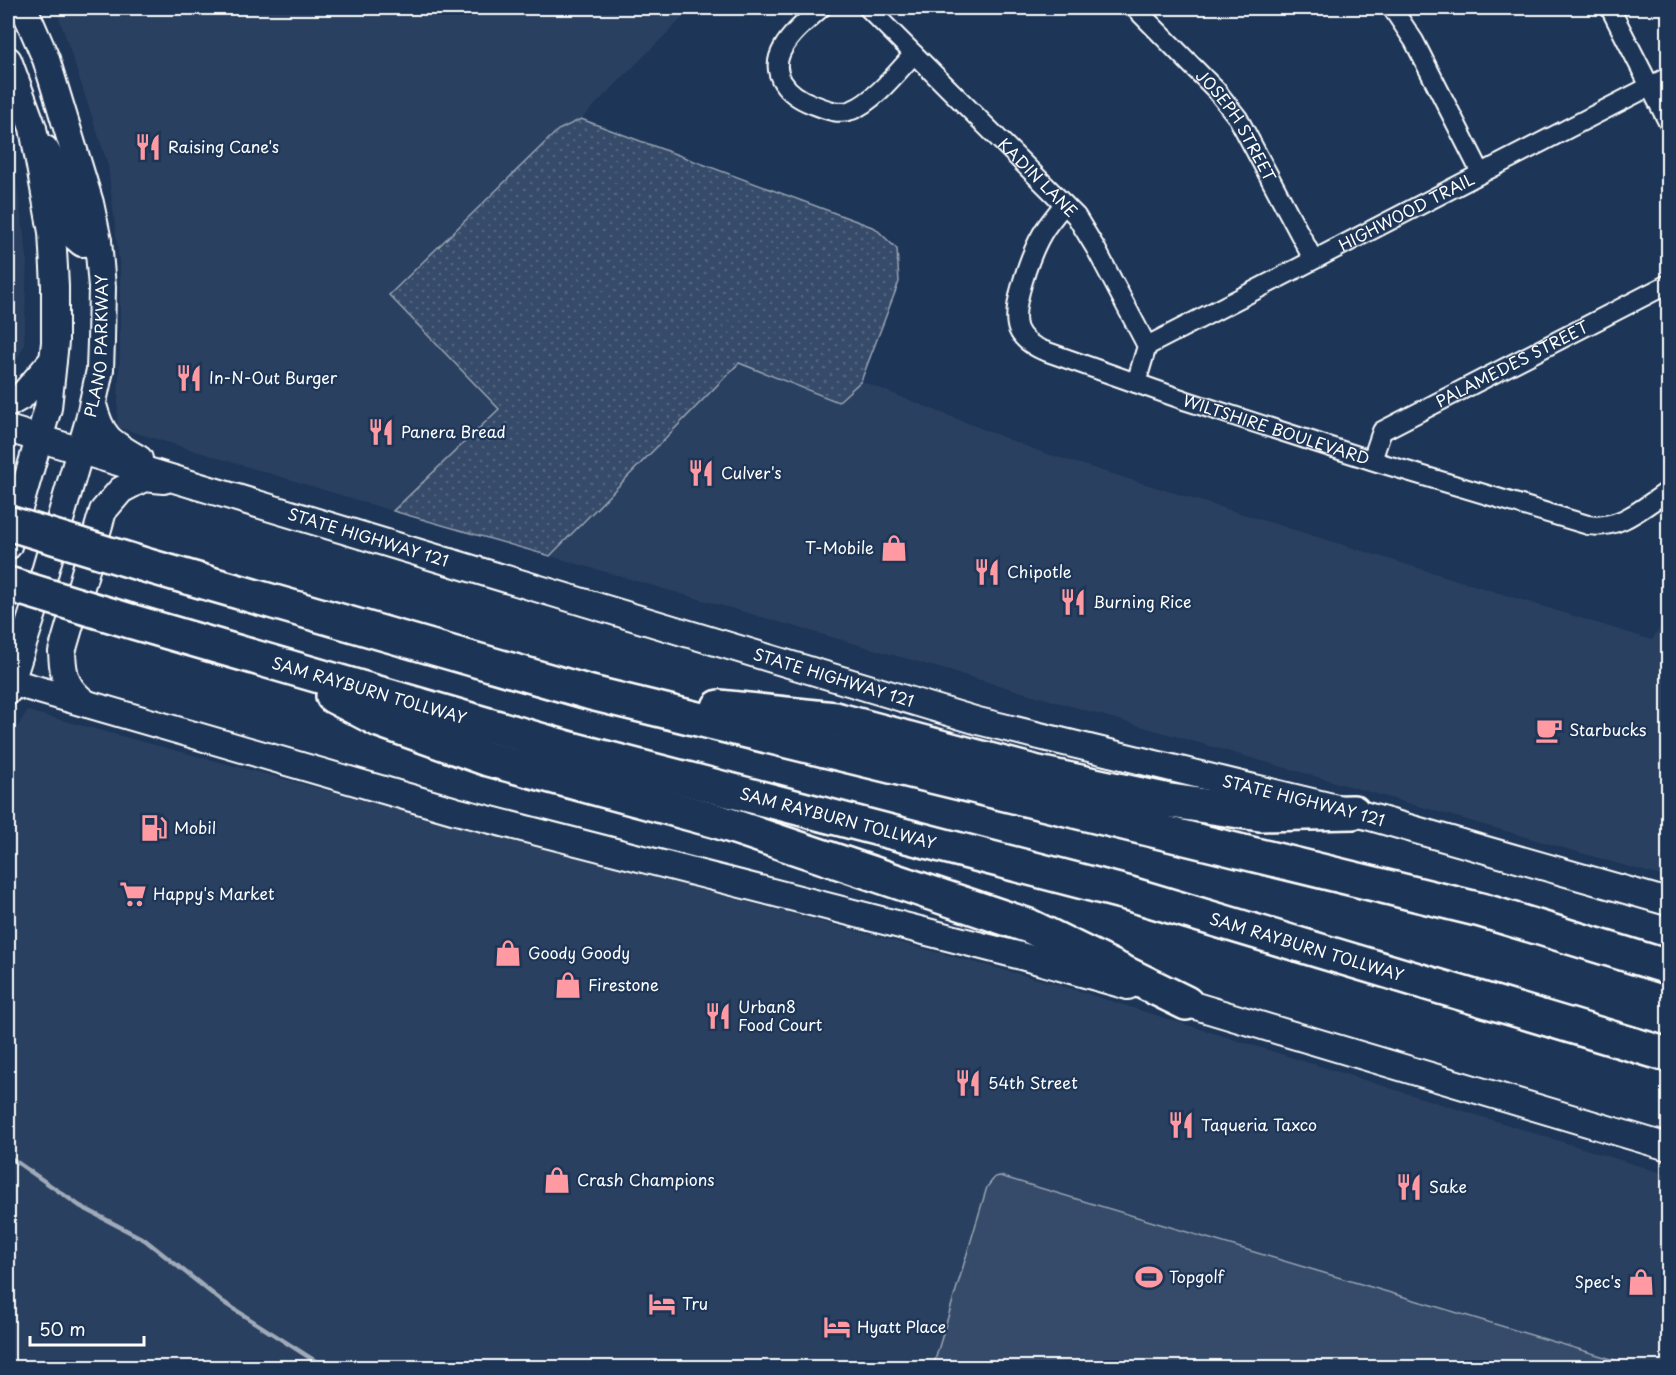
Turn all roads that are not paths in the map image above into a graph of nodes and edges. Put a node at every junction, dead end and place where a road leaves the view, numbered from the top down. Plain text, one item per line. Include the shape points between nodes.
1 (24, 8) edge
2 (821, 8) edge
3 (868, 8) edge
4 (1135, 8) edge
5 (1392, 8) edge
6 (1610, 8) edge
7 (914, 54) junction
8 (8, 60) edge
9 (1668, 77) edge
10 (1650, 87) junction
11 (1668, 122) edge
12 (33, 128) junction
13 (1482, 173) junction
14 (1064, 204) junction
15 (98, 241) junction
16 (1313, 260) junction
17 (1668, 284) edge
18 (1147, 346) junction
19 (53, 360) junction
20 (1136, 383) junction
21 (8, 404) edge
22 (93, 405) junction
23 (8, 429) edge
24 (40, 438) junction
25 (81, 450) junction
26 (1372, 460) junction
27 (182, 482) junction
28 (1668, 491) edge
29 (8, 523) edge
30 (8, 546) edge
31 (8, 584) edge
32 (270, 663) junction
33 (9, 685) edge
34 (591, 693) junction
35 (88, 705) junction
36 (1353, 812) junction
37 (1668, 902) edge
38 (1668, 967) edge
39 (1186, 1003) junction
40 (1668, 1055) edge
41 (1668, 1147) edge

1 - 15 main road, PLANO PARKWAY via 60,99
2 - 7 street via 791,37 779,58 781,82 796,97 832,111 852,110
3 - 7 street, KADIN LANE
4 - 16 street, JOSEPH STREET via 1216,90 1238,118
5 - 13 street via 1414,41
6 - 10 street
7 - 14 street, KADIN LANE
8 - 12 main road
9 - 10 street, HIGHWOOD TRAIL
10 - 11 street
10 - 13 street, HIGHWOOD TRAIL
12 - 15 main road via 61,177 75,237 82,243
12 - 19 main road via 52,232
13 - 16 street, HIGHWOOD TRAIL
14 - 18 street, KADIN LANE via 1084,228
14 - 20 street, WILTSHIRE BOULEVARD via 1041,235 1028,266 1016,313 1019,330 1042,350
15 - 22 main road, PLANO PARKWAY via 101,341
16 - 18 street, HIGHWOOD TRAIL
17 - 26 street, PALAMEDES STREET via 1382,431
18 - 20 street
19 - 21 main road via 22,396
19 - 24 main road
20 - 26 street, WILTSHIRE BOULEVARD
22 - 25 main road, PLANO PARKWAY
22 - 27 main road via 103,434 115,445
23 - 24 main road, STATE HIGHWAY 121
24 - 25 main road, STATE HIGHWAY 121
24 - 30 main road
25 - 27 main road, STATE HIGHWAY 121
25 - 33 main road, PLANO PARKWAY
26 - 28 street, WILTSHIRE BOULEVARD via 1599,526 1619,523
27 - 35 main road via 144,478 121,490 104,511 62,652 63,673 72,694
27 - 36 main road, STATE HIGHWAY 121 via 978,722
29 - 34 highway, bridge
31 - 32 highway, SAM RAYBURN TOLLWAY, bridge
32 - 39 highway via 379,720 488,759 717,821 1029,926
32 - 40 highway, SAM RAYBURN TOLLWAY via 571,749 1130,894
33 - 35 main road
34 - 36 highway via 835,719 1038,773 1164,800 1260,814
34 - 38 highway via 1481,910
35 - 39 main road via 456,811 1021,956
36 - 37 main road, STATE HIGHWAY 121
39 - 41 main road

